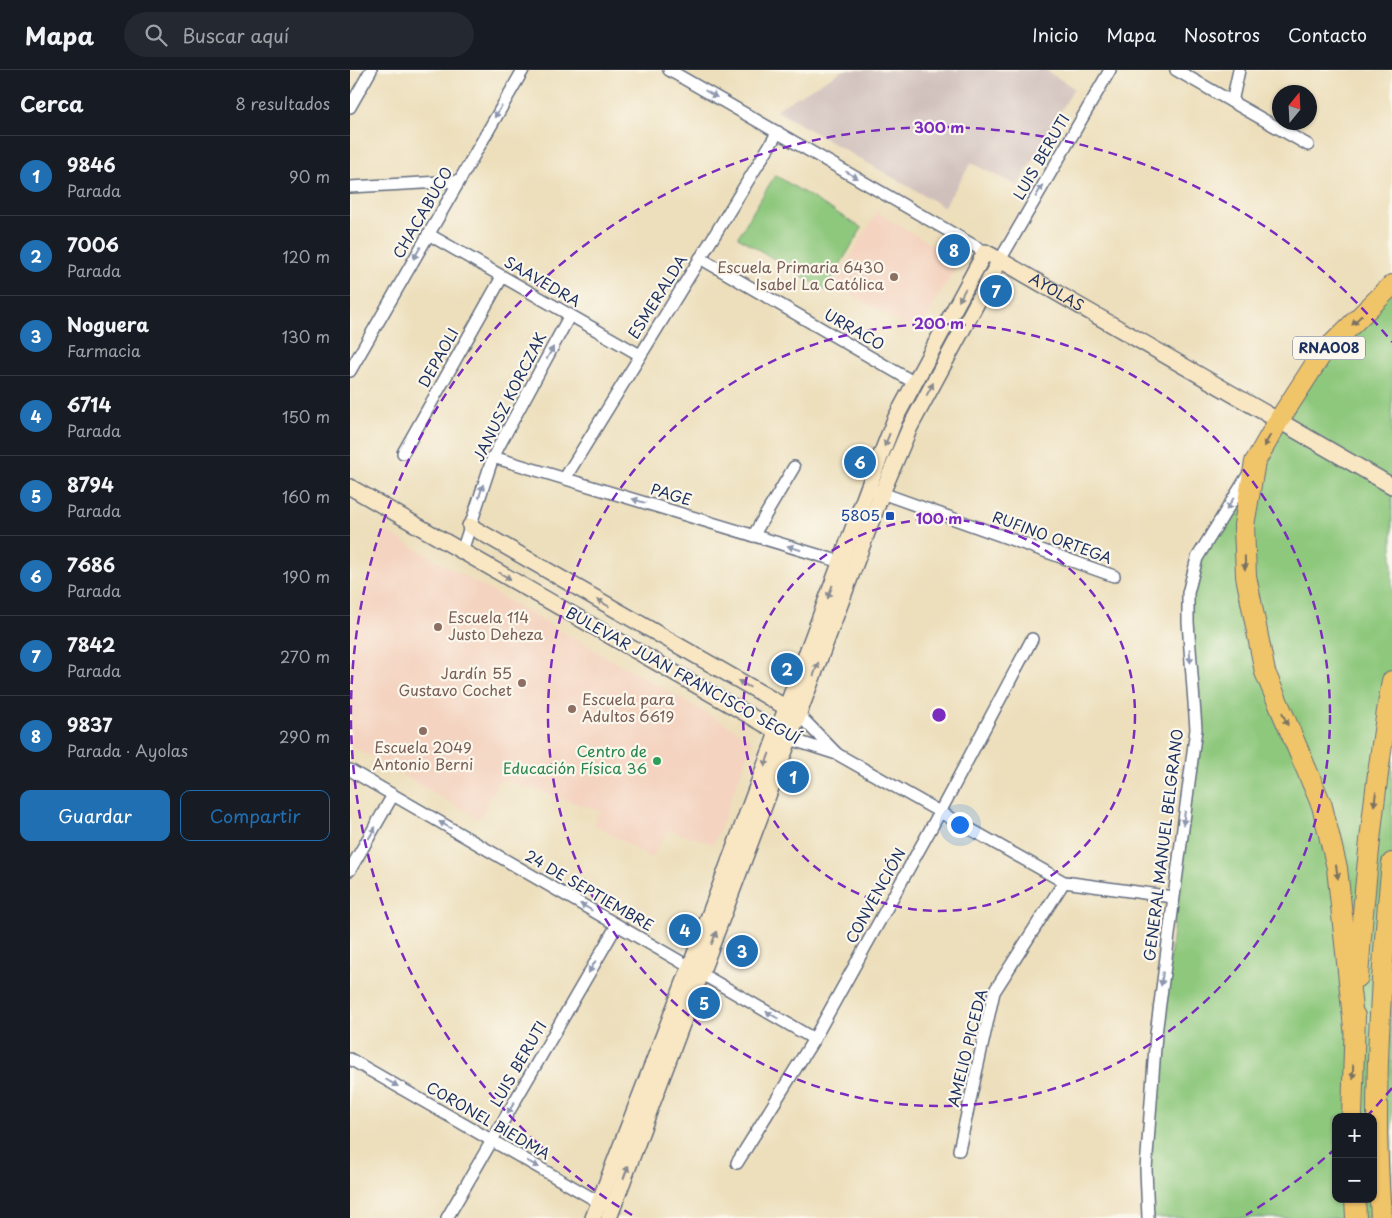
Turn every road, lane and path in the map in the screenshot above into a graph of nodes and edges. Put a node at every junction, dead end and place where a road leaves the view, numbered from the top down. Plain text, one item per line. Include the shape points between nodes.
1 (371, 70) edge
2 (523, 70) edge
3 (669, 70) edge
4 (1110, 70) edge
5 (1176, 70) edge
6 (1239, 70) edge
7 (1232, 102) junction
8 (350, 107) edge
9 (778, 132) junction
10 (1308, 145) dead end
11 (459, 181) junction
12 (350, 187) edge
13 (428, 234) junction
14 (985, 252) junction
15 (700, 258) junction
16 (1000, 260) junction
17 (502, 277) junction
18 (1392, 285) edge
19 (570, 315) junction
20 (640, 355) junction
21 (350, 371) edge
22 (915, 383) junction
23 (1278, 420) junction
24 (403, 453) dead end
25 (493, 457) junction
26 (1255, 462) junction
27 (794, 467) dead end
28 (564, 478) junction
29 (1392, 486) edge
30 (350, 487) edge
31 (868, 488) junction
32 (882, 493) junction
33 (470, 526) junction
34 (753, 536) junction
35 (462, 551) junction
36 (841, 562) junction
37 (1114, 576) dead end
38 (1032, 639) dead end
39 (1392, 682) edge
40 (793, 712) junction
41 (784, 736) junction
42 (837, 754) junction
43 (350, 770) edge
44 (393, 795) junction
45 (940, 812) junction
46 (1392, 863) edge
47 (350, 870) edge
48 (1064, 882) junction
49 (1173, 897) junction
50 (616, 924) junction
51 (695, 970) junction
52 (1354, 1028) junction
53 (814, 1039) junction
54 (350, 1059) edge
55 (1352, 1113) edge
56 (492, 1141) junction
57 (1392, 1143) edge
58 (959, 1150) dead end
59 (737, 1163) dead end
60 (1356, 1203) edge
61 (607, 1210) edge
62 (447, 1218) edge
63 (593, 1218) edge
64 (1148, 1218) edge
65 (1356, 1218) edge
66 (1382, 1218) edge

1 - 8 street
2 -> 11 street, CHACABUCO
3 -> 9 street, AYOLAS
16 -> 4 street, LUIS BERUTI
5 - 7 street
6 - 7 street
7 - 10 street
9 -> 14 street, AYOLAS
9 - 15 street, ESMERALDA
11 - 12 street
11 - 13 street, CHACABUCO
13 - 17 street, SAAVEDRA
13 -> 21 street, CHACABUCO
14 - 16 street, AYOLAS
14 -> 22 street
15 - 20 street, ESMERALDA
15 - 22 street, URRACO
16 - 23 street, AYOLAS
32 -> 16 street via 910,427
17 - 19 street, SAAVEDRA
17 - 24 street, DEPAOLI
18 -> 23 highway, RNA008 via 1321,355
19 - 20 street, SAAVEDRA
25 -> 19 street, JANUSZ KORCZAK
20 - 28 street, ESMERALDA
22 -> 31 street via 895,419
23 -> 26 highway
23 - 29 street, AYOLAS
25 - 28 street, PAGE
33 -> 25 street, JANUSZ KORCZAK
26 -> 49 street, GENERAL MANUEL BELGRANO via 1197,558 1188,593 1196,729
26 -> 52 highway via 1244,525 1246,576 1265,672 1322,806 1337,868
27 - 34 street
34 -> 28 street, PAGE
30 - 35 street, BULEVAR JUAN FRANCISCO SEGUÍ
31 - 32 street, RUFINO ORTEGA
31 - 36 street
32 - 37 street, RUFINO ORTEGA
40 -> 32 street
33 - 35 street, JANUSZ KORCZAK
40 -> 33 street, BULEVAR JUAN FRANCISCO SEGUÍ
36 -> 34 street, PAGE
35 -> 41 street, BULEVAR JUAN FRANCISCO SEGUÍ
36 -> 40 street
38 - 45 street, CONVENCIÓN
39 -> 52 highway via 1364,890
40 - 41 street
40 - 42 street, BULEVAR JUAN FRANCISCO SEGUÍ
41 - 42 street, BULEVAR JUAN FRANCISCO SEGUÍ
41 - 51 street
42 - 45 street, BULEVAR JUAN FRANCISCO SEGUÍ
43 - 44 street, 24 DE SEPTIEMBRE
47 -> 44 street
50 -> 44 street, 24 DE SEPTIEMBRE
45 - 48 street, BULEVAR JUAN FRANCISCO SEGUÍ
45 - 53 street, CONVENCIÓN
46 - 66 highway via 1380,1006 1377,1123
48 - 49 street, BULEVAR JUAN FRANCISCO SEGUÍ
48 - 58 street, AMELIO PICEDA via 994,992
49 -> 64 street, GENERAL MANUEL BELGRANO via 1155,1044 1146,1169
50 - 51 street, 24 DE SEPTIEMBRE
50 -> 56 street, LUIS BERUTI
53 -> 51 street, 24 DE SEPTIEMBRE
51 - 61 street
52 -> 55 highway
53 - 59 street, CONVENCIÓN
54 -> 56 street, CORONEL BIEDMA
56 -> 61 street, CORONEL BIEDMA
56 - 62 street, LUIS BERUTI
57 - 66 highway
60 - 65 highway
61 - 63 street

